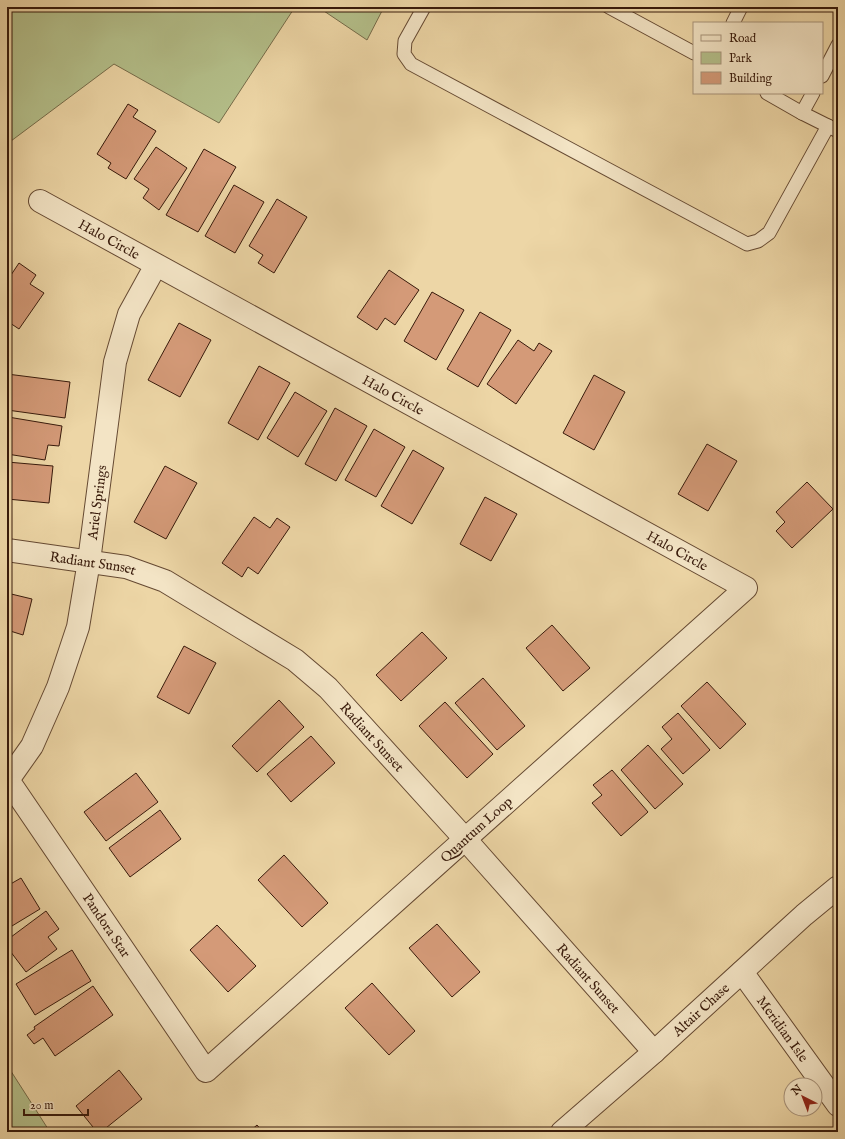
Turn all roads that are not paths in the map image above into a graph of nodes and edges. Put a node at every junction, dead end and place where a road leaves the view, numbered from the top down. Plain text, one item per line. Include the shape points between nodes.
1 (424, 7) edge
2 (609, 7) edge
3 (741, 7) edge
4 (734, 22) edge
5 (838, 46) edge
6 (693, 52) edge
7 (823, 74) edge
8 (769, 94) edge
9 (812, 94) edge
10 (802, 113) junction
11 (833, 129) edge
12 (40, 201) dead end
13 (156, 265) junction
14 (7, 550) edge
15 (89, 561) junction
16 (746, 588) joint
17 (8, 780) edge
18 (465, 839) junction
19 (838, 887) edge
20 (742, 972) junction
21 (654, 1052) junction
22 (206, 1070) joint
23 (838, 1105) edge
24 (562, 1132) edge

1 - 11 lane via 405,41 404,54 411,64 747,244 758,241 769,233
2 - 6 lane
3 - 4 lane
5 - 7 lane
8 - 10 lane
9 - 10 lane
10 - 11 lane
12 - 13 street, Halo Circle
13 - 15 street, Ariel Springs via 129,314 116,362
13 - 16 street, Halo Circle
14 - 15 street, Radiant Sunset
15 - 17 street, Ariel Springs via 78,628 58,687 32,746
15 - 18 street, Radiant Sunset via 126,566 165,581 295,660 328,688
16 - 18 street, Quantum Loop
17 - 22 street, Pandora Star
18 - 21 street, Radiant Sunset
18 - 22 street, Quantum Loop
19 - 20 street, Altair Chase
20 - 21 street, Altair Chase
20 - 23 street, Meridian Isle
21 - 24 street, Altair Chase

